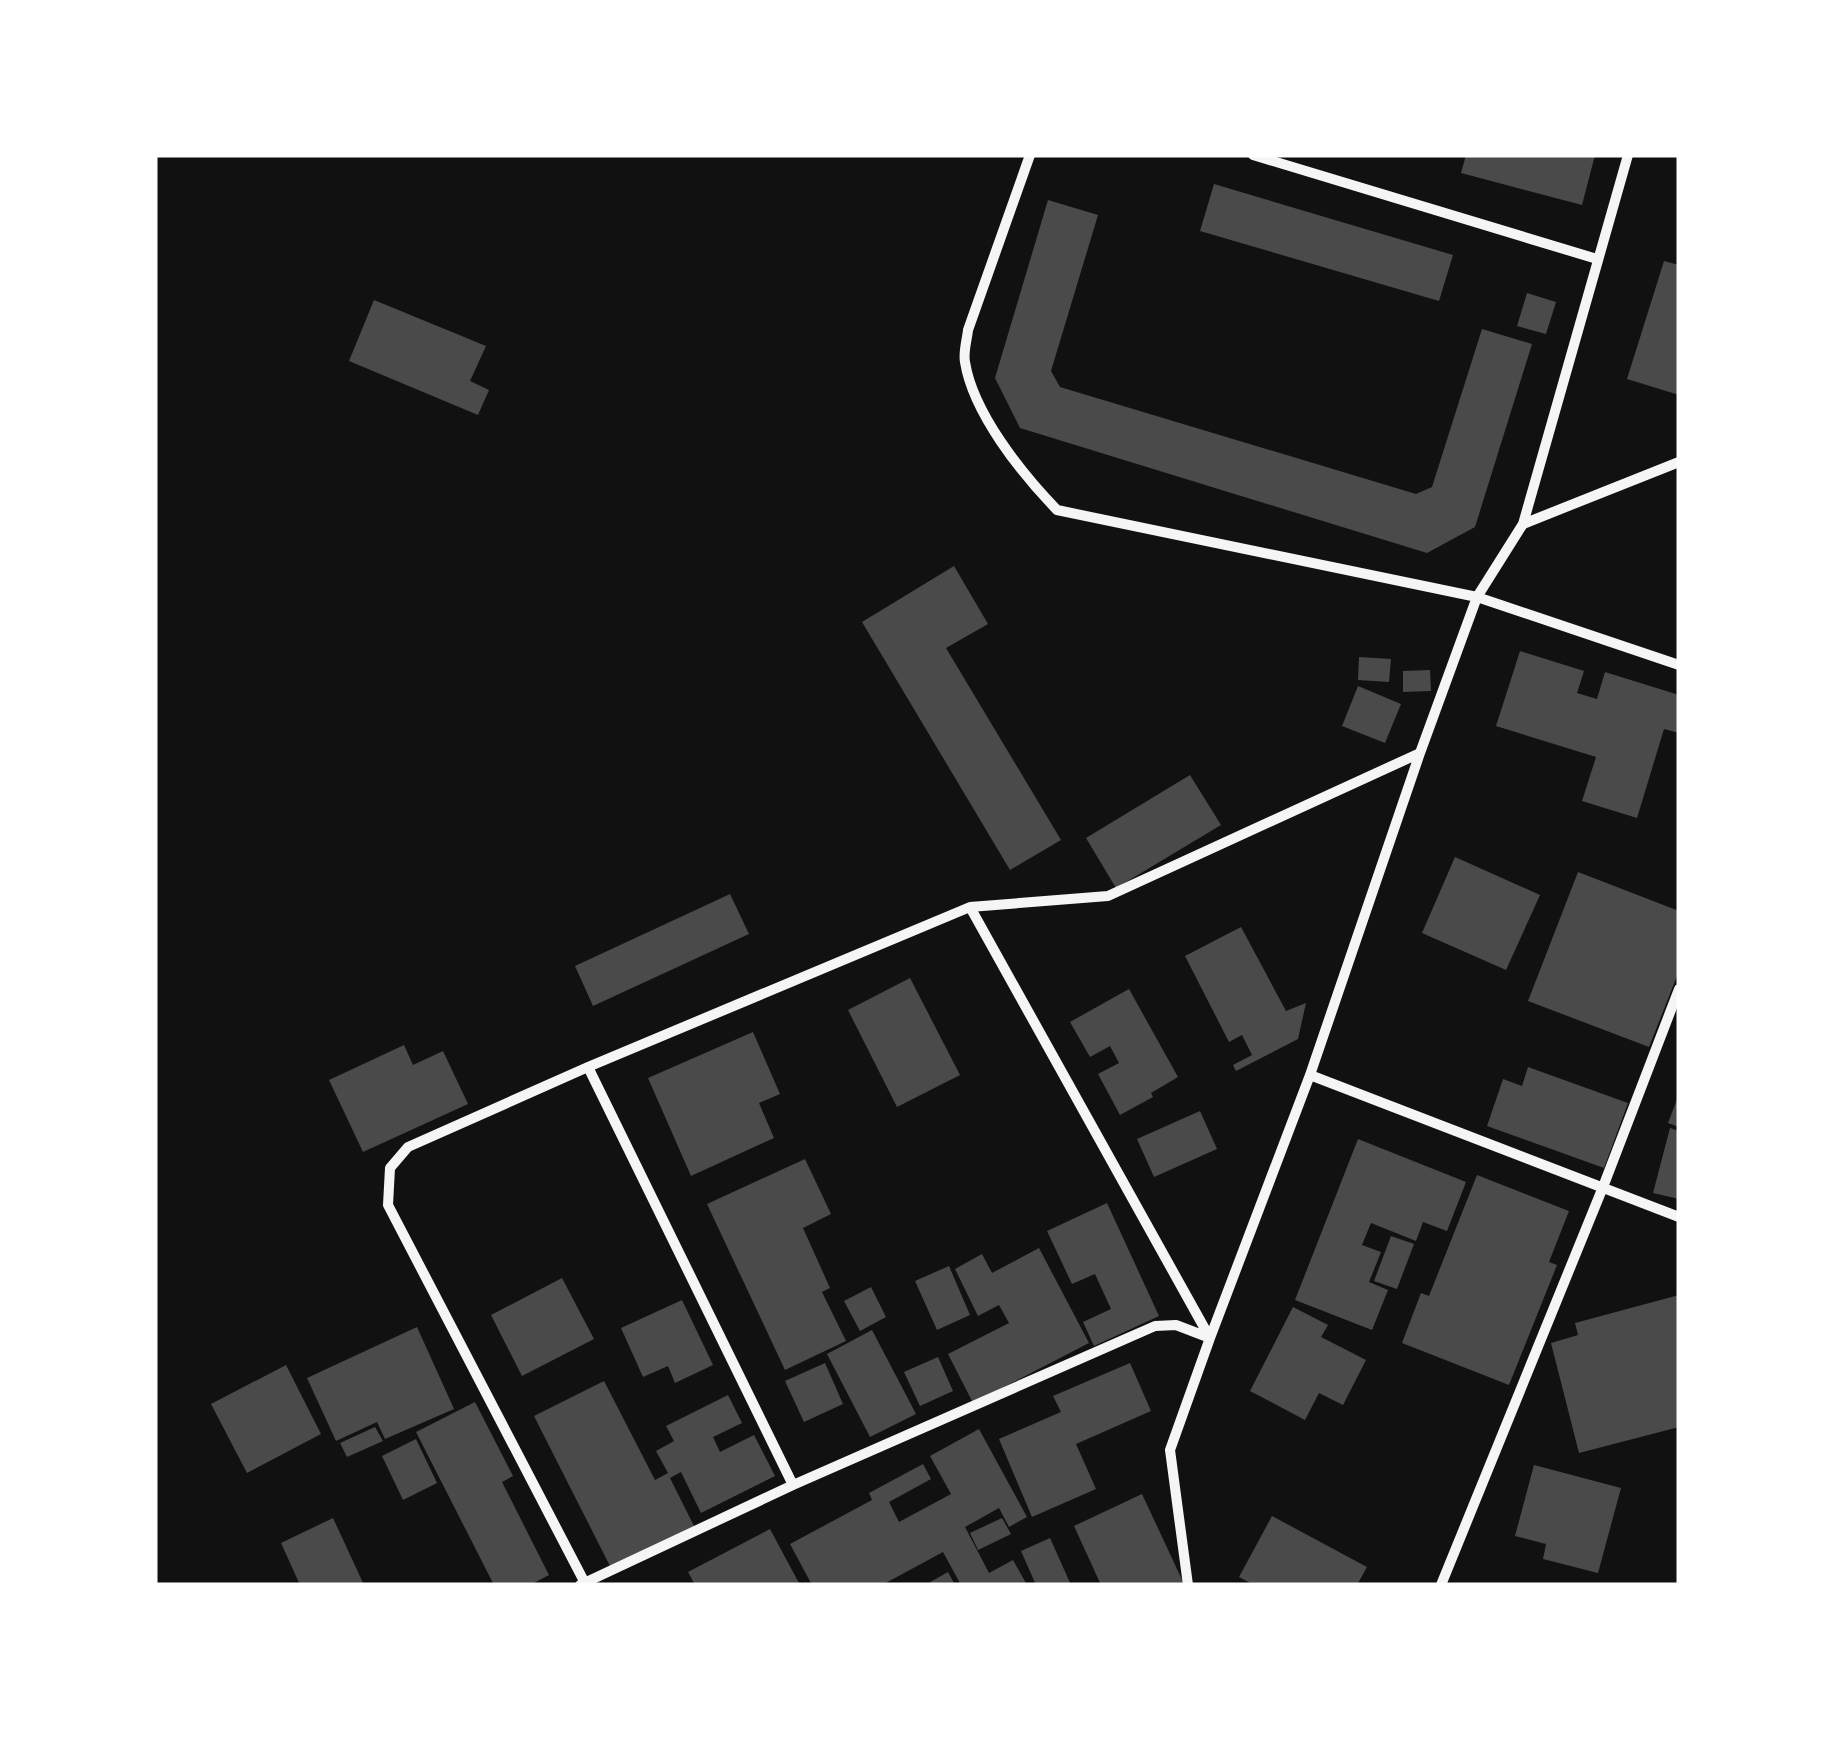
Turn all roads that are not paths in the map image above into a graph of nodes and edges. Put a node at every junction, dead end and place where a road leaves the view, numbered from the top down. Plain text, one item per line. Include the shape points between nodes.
1 (1030, 155) edge
2 (1253, 155) edge
3 (1628, 155) edge
4 (1597, 258) junction
5 (1679, 462) edge
6 (1523, 524) junction
7 (1477, 597) junction
8 (1679, 665) edge
9 (1420, 754) junction
10 (970, 908) junction
11 (1679, 990) edge
12 (588, 1066) junction
13 (1310, 1075) junction
14 (1603, 1187) junction
15 (1679, 1217) edge
16 (1210, 1338) junction
17 (793, 1485) junction
18 (583, 1584) edge
19 (1188, 1585) edge
20 (1442, 1585) edge

1 - 7 street via 968,330 964,359 978,404 1027,479 1057,510
2 - 4 street
3 - 4 street
4 - 6 street
5 - 6 street
6 - 7 street
7 - 8 street
7 - 9 street
9 - 10 street via 1108,896
9 - 13 street
10 - 12 street
10 - 16 street
11 - 14 street
12 - 17 street
12 - 18 street via 408,1148 390,1168 388,1206
13 - 14 street
13 - 16 street
14 - 15 street
14 - 20 street
16 - 17 street via 1155,1326
16 - 19 street via 1170,1450
17 - 18 street

